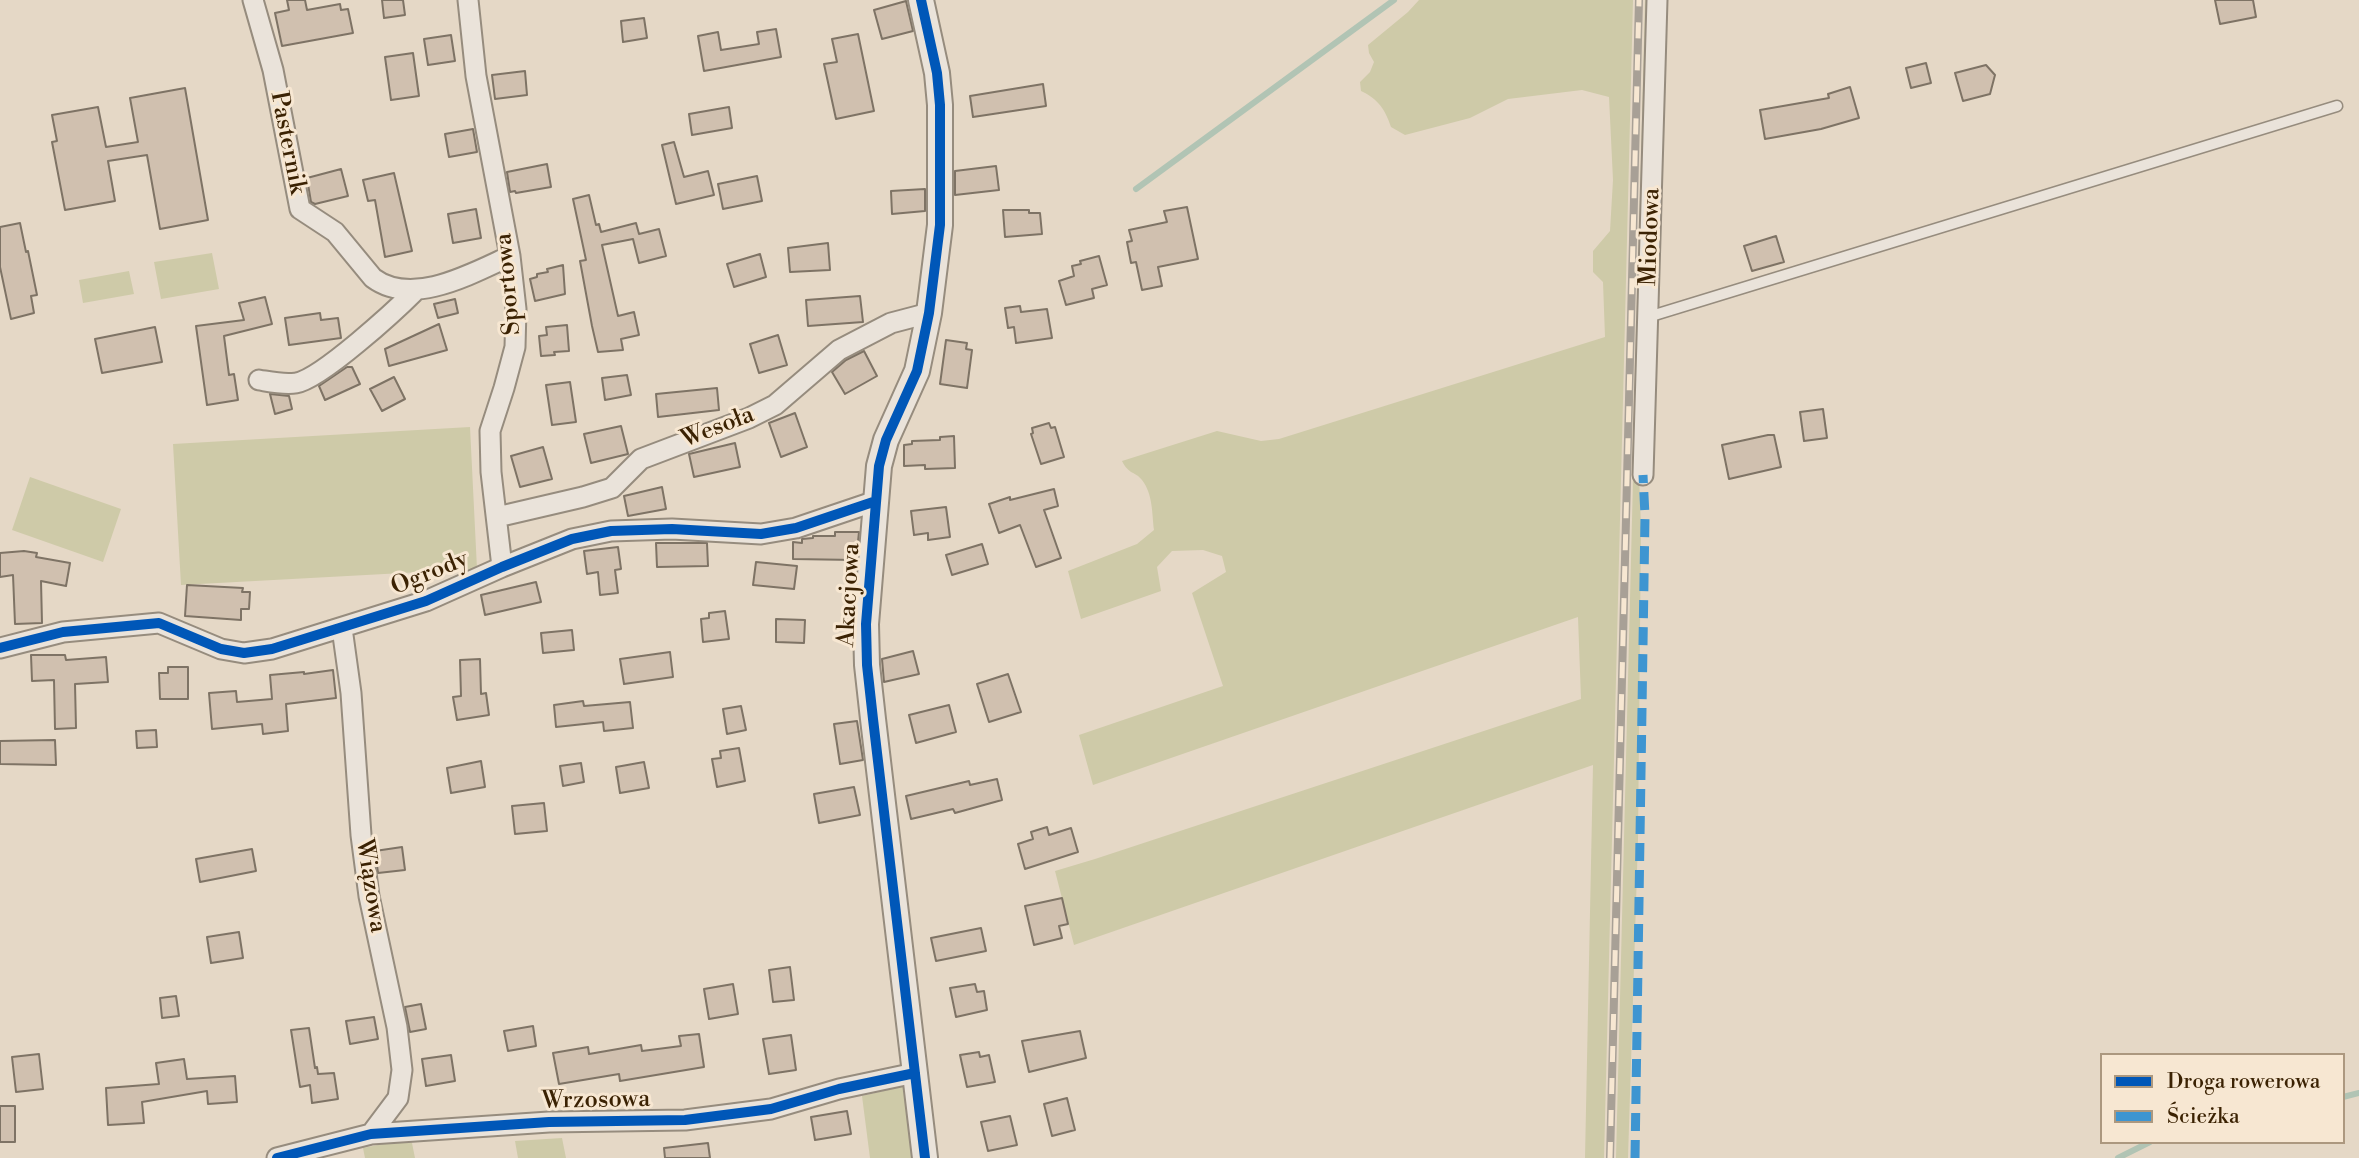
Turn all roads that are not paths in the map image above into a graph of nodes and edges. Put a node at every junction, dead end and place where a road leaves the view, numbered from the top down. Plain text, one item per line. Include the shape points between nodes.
1 (253, 0) edge
2 (468, 0) edge
3 (921, 0) edge
4 (1657, 0) edge
5 (2337, 106) dead end
6 (510, 256) junction
7 (416, 290) junction
8 (929, 313) junction
9 (1648, 317) junction
10 (259, 380) dead end
11 (1643, 475) dead end
12 (876, 501) junction
13 (497, 517) junction
14 (502, 567) junction
15 (342, 628) junction
16 (0, 648) edge
17 (915, 1073) junction
18 (371, 1134) junction
19 (277, 1158) edge
20 (925, 1158) edge

1 - 7 street, Pasternik via 300,209 335,232 380,283 406,292
2 - 6 street, Sportowa via 476,76
3 - 8 street, Akacjowa via 940,105 940,225
4 - 9 street, Miodowa
5 - 9 lane
6 - 7 street, Pasternik
6 - 13 street, Sportowa via 516,309 514,347 490,432
7 - 10 street via 316,374 299,383
8 - 12 street, Akacjowa via 917,371 886,440
8 - 13 street, Wesoła via 891,323 839,350 775,404 749,418 641,459 612,488
9 - 11 street, Miodowa
12 - 14 street, Ogrody via 796,528 761,534 611,531 572,539
12 - 17 street, Akacjowa via 867,665
13 - 14 street, Sportowa
14 - 15 street, Ogrody via 426,601
15 - 16 street, Ogrody via 244,653 221,649 159,623 63,632
15 - 18 street, Wiązowa via 366,872 402,1070 398,1098
17 - 18 street, Wrzosowa via 771,1109 685,1120 548,1122
17 - 20 street, Akacjowa
18 - 19 street, Wrzosowa

